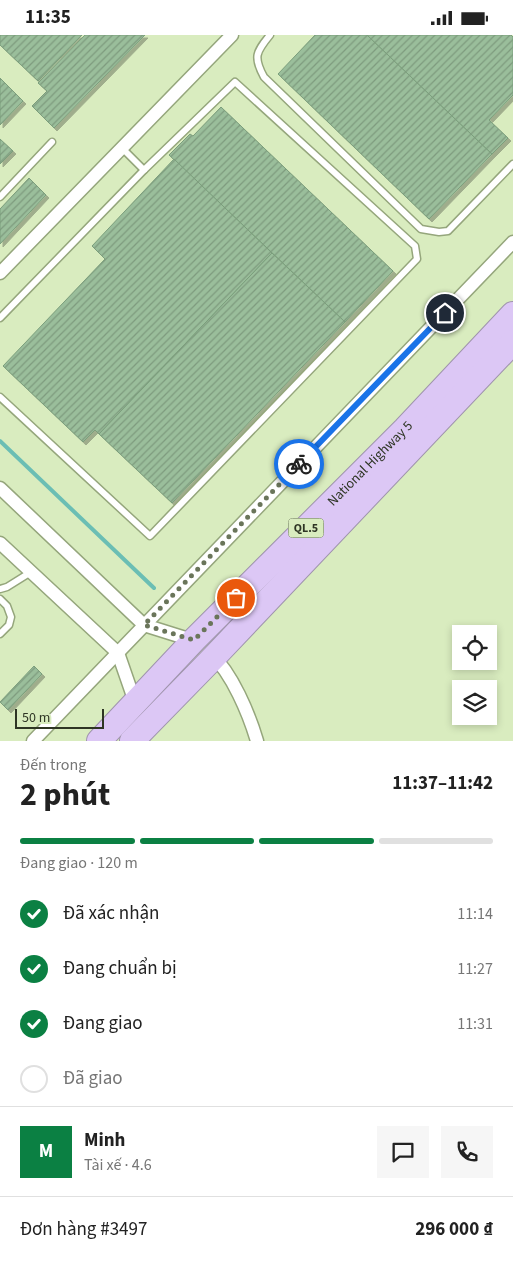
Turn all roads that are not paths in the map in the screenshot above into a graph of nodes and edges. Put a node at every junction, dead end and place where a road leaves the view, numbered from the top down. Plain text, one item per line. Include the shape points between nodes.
1 (232, 35) edge
2 (270, 35) edge
3 (52, 142) dead end
4 (122, 148) junction
5 (513, 164) edge
6 (144, 170) junction
7 (0, 197) edge
8 (513, 242) edge
9 (0, 273) edge
10 (513, 314) edge
11 (0, 317) edge
12 (513, 342) edge
13 (0, 397) edge
14 (0, 488) edge
15 (0, 543) edge
16 (31, 572) junction
17 (0, 589) edge
18 (0, 599) edge
19 (144, 625) junction
20 (0, 634) edge
21 (194, 640) junction
22 (118, 653) junction
23 (214, 657) junction
24 (135, 703) junction
25 (33, 741) edge
26 (98, 741) edge
27 (132, 741) edge
28 (257, 741) edge

1 - 4 street
2 - 5 lane via 258,49 256,63 264,77 421,229 448,231
3 - 7 lane
4 - 6 lane
4 - 9 street
6 - 11 lane
6 - 13 lane via 235,82 415,247 417,259 150,536
8 - 19 street
10 - 21 highway, National Highway 5 / QL.5 via 405,429
12 - 23 highway, National Highway 5 / QL.5
14 - 19 street
15 - 16 street
16 - 17 lane
16 - 22 street
18 - 20 lane via 11,617 9,625
19 - 21 street
19 - 22 street
21 - 23 street
21 - 24 highway, National Highway 5 / QL.5
22 - 24 street
22 - 25 street
23 - 27 highway, National Highway 5 / QL.5
23 - 28 street via 227,672 239,695
24 - 26 highway, National Highway 5 / QL.5

